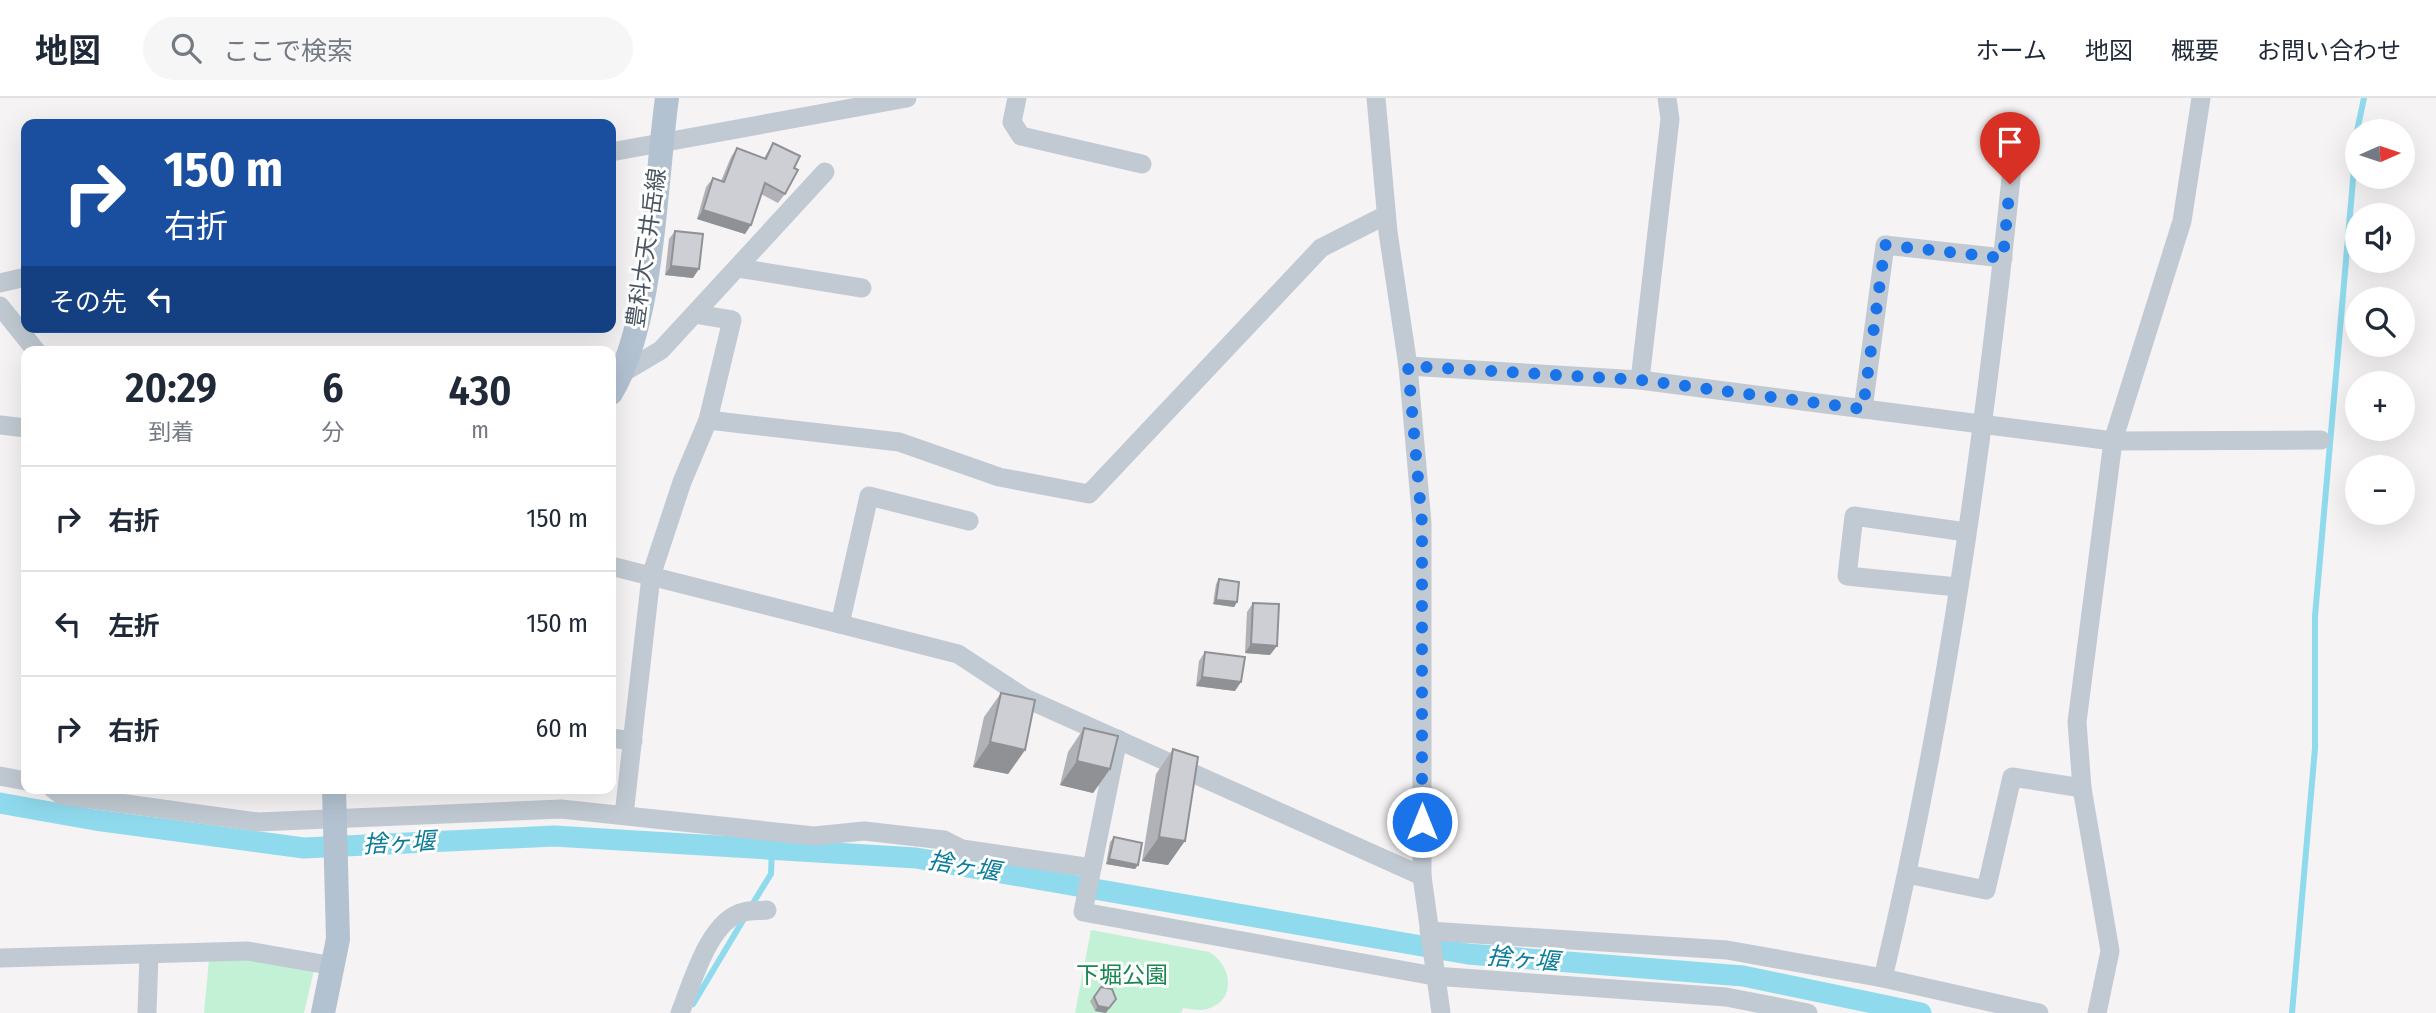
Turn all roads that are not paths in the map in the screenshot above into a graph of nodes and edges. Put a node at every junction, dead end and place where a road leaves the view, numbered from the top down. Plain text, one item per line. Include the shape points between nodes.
1 (667, 98) edge
2 (907, 98) edge
3 (1017, 98) edge
4 (1376, 98) edge
5 (1667, 98) edge
6 (2201, 98) edge
7 (660, 142) junction
8 (616, 151) edge
9 (2012, 159) dead end
10 (1142, 164) dead end
11 (825, 172) dead end
12 (1386, 215) junction
13 (2003, 258) junction
14 (738, 268) junction
15 (21, 278) edge
16 (0, 283) edge
17 (862, 288) dead end
18 (0, 306) edge
19 (695, 314) junction
20 (21, 332) edge
21 (1408, 366) junction
22 (624, 372) junction
23 (1640, 380) junction
24 (616, 385) edge
25 (1863, 409) junction
26 (708, 421) junction
27 (0, 425) edge
28 (1982, 425) junction
29 (21, 427) edge
30 (2320, 440) dead end
31 (2113, 441) junction
32 (970, 521) dead end
33 (1966, 532) junction
34 (616, 567) edge
35 (651, 576) junction
36 (1957, 587) junction
37 (840, 624) junction
38 (616, 739) edge
39 (1118, 739) junction
40 (633, 741) junction
41 (0, 775) edge
42 (21, 780) edge
43 (2082, 788) junction
44 (60, 794) edge
45 (334, 794) edge
46 (624, 815) junction
47 (336, 836) junction
48 (1092, 869) junction
49 (1908, 874) junction
50 (1422, 876) junction
51 (767, 910) dead end
52 (1430, 933) junction
53 (149, 954) junction
54 (0, 958) edge
55 (334, 966) junction
56 (1433, 971) junction
57 (1883, 978) junction
58 (147, 1013) edge
59 (323, 1013) edge
60 (680, 1013) edge
61 (1441, 1013) edge
62 (1808, 1013) edge
63 (2039, 1013) edge
64 (2097, 1013) edge

1 - 7 main road, 豊科大天井岳線
2 - 7 street
3 - 10 street via 1012,122 1021,136
4 - 12 street
5 - 23 street via 1670,118
6 - 31 street via 2182,222
7 - 8 street
7 - 22 main road, 豊科大天井岳線 via 648,264
9 - 13 street
11 - 14 street
12 - 21 street
12 - 26 street via 1321,248 1089,494 999,477 899,442
13 - 25 street via 1885,245
13 - 28 street
14 - 17 street
14 - 19 street
15 - 16 street
18 - 20 street
19 - 22 street via 661,350
19 - 26 street via 732,320
21 - 23 street
21 - 50 street via 1422,523
22 - 24 main road, 豊科大天井岳線
23 - 25 street
25 - 28 street
26 - 35 street
27 - 29 street
28 - 31 street
28 - 33 street
30 - 31 street
31 - 43 street via 2077,722
32 - 37 street via 869,496
33 - 36 street
33 - 36 street via 1854,516 1847,576
34 - 35 street
35 - 37 street
35 - 40 street
36 - 49 street
37 - 39 street via 958,654 1025,698
38 - 40 street
39 - 48 street
39 - 50 street
40 - 46 street
41 - 42 street
43 - 49 street via 2012,777 1986,890
43 - 64 street via 2110,951
44 - 47 street
45 - 47 main road
46 - 47 street via 561,809
46 - 48 street via 814,836 864,831 944,840 962,849
47 - 55 main road via 339,902
48 - 56 street via 1083,912
49 - 57 street
50 - 52 street
51 - 60 street via 742,912 722,925 709,944
52 - 56 street
52 - 57 street via 1727,950
53 - 54 street
53 - 55 street via 248,951
53 - 58 street
55 - 59 main road
56 - 61 street
56 - 62 street via 1726,997
57 - 63 street

